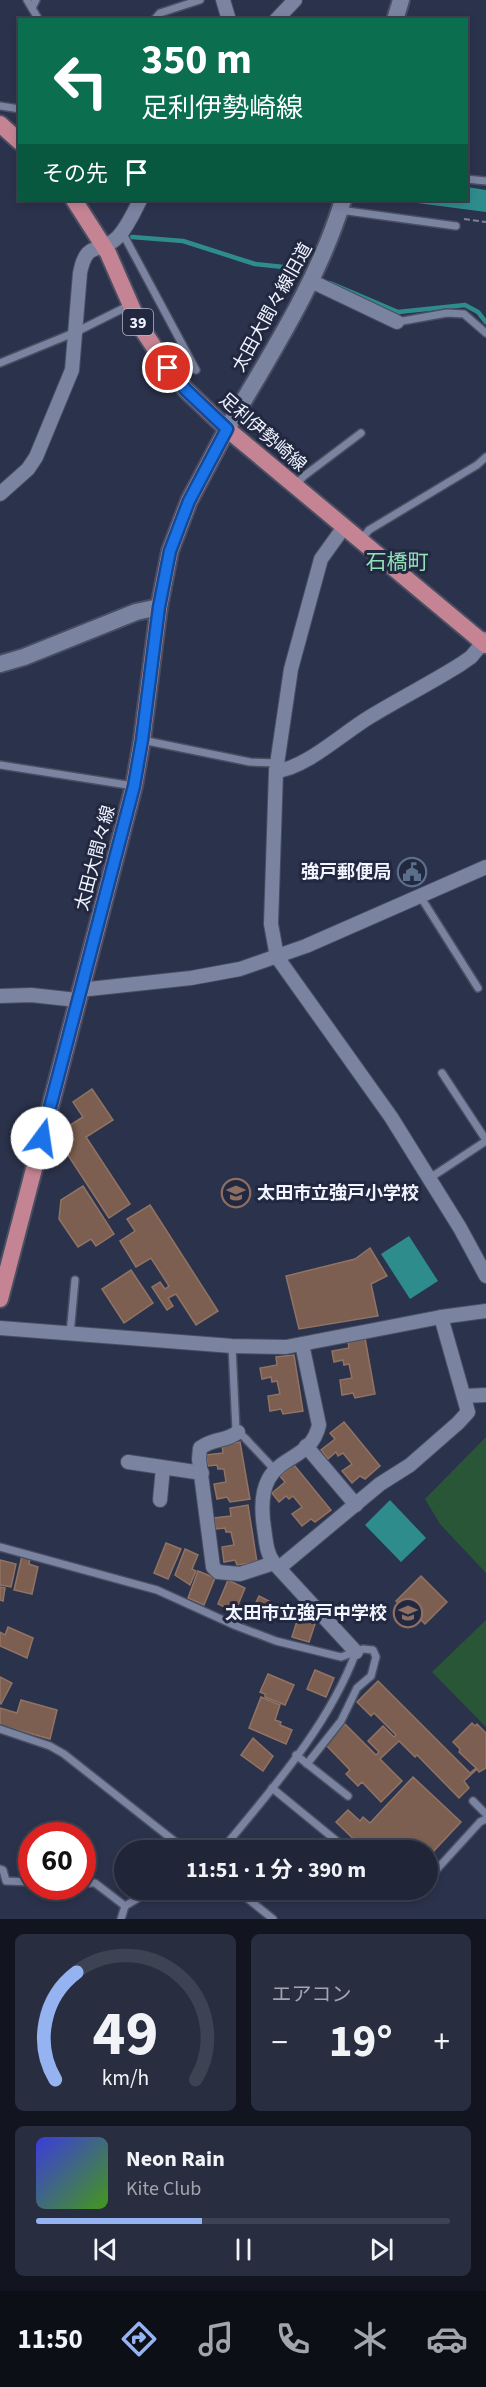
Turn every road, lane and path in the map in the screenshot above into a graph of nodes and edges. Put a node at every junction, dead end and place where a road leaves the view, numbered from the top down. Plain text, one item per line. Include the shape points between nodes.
1 (27, 0) edge
2 (36, 0) edge
3 (200, 0) edge
4 (223, 0) edge
5 (295, 0) edge
6 (401, 0) edge
7 (32, 8) junction
8 (38, 18) edge
9 (156, 18) edge
10 (228, 18) edge
11 (278, 18) edge
12 (396, 18) edge
13 (0, 106) edge
14 (18, 109) edge
15 (0, 124) edge
16 (18, 140) edge
17 (468, 179) edge
18 (486, 181) edge
19 (75, 201) edge
20 (139, 201) edge
21 (341, 202) edge
22 (456, 226) dead end
23 (123, 232) junction
24 (104, 246) junction
25 (311, 281) junction
26 (130, 305) junction
27 (397, 322) joint
28 (76, 332) junction
29 (486, 333) edge
30 (0, 363) edge
31 (196, 370) dead end
32 (227, 429) junction
33 (361, 433) dead end
34 (486, 457) edge
35 (295, 486) junction
36 (0, 494) edge
37 (344, 527) junction
38 (360, 541) junction
39 (159, 607) junction
40 (485, 642) edge
41 (0, 664) edge
42 (142, 740) junction
43 (0, 765) edge
44 (276, 767) junction
45 (134, 786) junction
46 (486, 867) edge
47 (420, 896) junction
48 (277, 957) junction
49 (478, 988) dead end
50 (79, 994) junction
51 (0, 996) edge
52 (442, 1073) dead end
53 (486, 1140) edge
54 (430, 1178) junction
55 (484, 1267) edge
56 (75, 1280) dead end
57 (0, 1299) edge
58 (486, 1311) edge
59 (441, 1317) junction
60 (0, 1328) edge
61 (70, 1334) junction
62 (302, 1344) junction
63 (232, 1346) junction
64 (486, 1395) edge
65 (464, 1396) junction
66 (238, 1432) junction
67 (306, 1446) junction
68 (128, 1462) dead end
69 (163, 1468) junction
70 (274, 1469) junction
71 (202, 1473) junction
72 (160, 1500) dead end
73 (356, 1505) junction
74 (0, 1547) edge
75 (276, 1565) junction
76 (356, 1652) junction
77 (0, 1729) edge
78 (296, 1755) junction
79 (307, 1764) junction
80 (272, 1788) junction
81 (348, 1796) dead end
82 (473, 1801) dead end
83 (486, 1814) edge
84 (486, 1819) edge
85 (173, 1840) edge
86 (230, 1840) edge
87 (336, 1840) edge
88 (438, 1868) edge
89 (0, 1869) edge
90 (18, 1881) edge
91 (96, 1884) edge
92 (135, 1900) edge
93 (249, 1900) edge
94 (125, 1906) junction
95 (121, 1919) edge
96 (273, 1919) edge

1 - 7 lane
2 - 7 lane
3 - 9 lane via 160,13
4 - 10 street
5 - 11 street
6 - 12 street
7 - 8 lane
13 - 14 lane
15 - 16 main road
17 - 18 lane
19 - 24 main road, 足利伊勢崎線 / 39
20 - 23 street
21 - 22 lane
21 - 25 street, 太田大間々線旧道 via 332,238
23 - 24 street
23 - 31 lane
24 - 26 main road, 足利伊勢崎線 / 39
24 - 28 street via 87,252 83,258
25 - 27 street
25 - 32 street, 太田大間々線旧道
26 - 28 lane
26 - 32 main road, 足利伊勢崎線 / 39 via 168,368
27 - 29 lane via 447,313 464,314
28 - 30 lane
28 - 36 street via 72,370 36,457
32 - 35 main road, 足利伊勢崎線 / 39
32 - 39 main road, 太田大間々線 via 178,528
33 - 35 lane
34 - 38 lane via 369,530
35 - 37 main road, 足利伊勢崎線 / 39
37 - 38 main road, 足利伊勢崎線 / 39
37 - 44 street via 321,559 315,575 291,669
38 - 40 main road, 足利伊勢崎線 / 39
39 - 41 street via 136,612
39 - 42 main road, 太田大間々線
40 - 44 street via 461,664 304,762 292,769
42 - 44 lane
42 - 45 main road, 太田大間々線
43 - 45 lane
44 - 48 street via 271,924
45 - 50 main road, 太田大間々線
46 - 47 street
47 - 48 street
47 - 49 lane
48 - 50 street via 240,969 89,989
48 - 54 street
50 - 51 street
50 - 57 main road, 太田大間々線
52 - 53 lane
53 - 54 lane
54 - 55 street
56 - 61 lane
58 - 59 street
59 - 62 street
59 - 65 street
60 - 61 street
61 - 63 street
62 - 63 street
62 - 67 street via 319,1425 317,1434
63 - 66 lane
64 - 65 street
65 - 73 street via 468,1412 458,1423
66 - 70 lane
66 - 71 street via 232,1437 210,1440 201,1449
67 - 70 street
67 - 73 street
68 - 69 street
69 - 71 street
69 - 72 street
70 - 75 street via 261,1502 267,1549
71 - 75 street via 213,1567 218,1572 240,1574
73 - 75 street
74 - 76 lane via 157,1590 276,1641 341,1657
75 - 76 street
76 - 78 lane via 332,1700
76 - 79 lane via 375,1652 371,1676 357,1688 341,1721
77 - 85 lane via 64,1754
78 - 79 lane
78 - 80 lane
79 - 81 lane
80 - 86 lane
80 - 87 lane
82 - 83 lane
84 - 88 lane
89 - 90 lane via 6,1881
91 - 94 lane
92 - 94 lane
93 - 96 lane
94 - 95 lane

